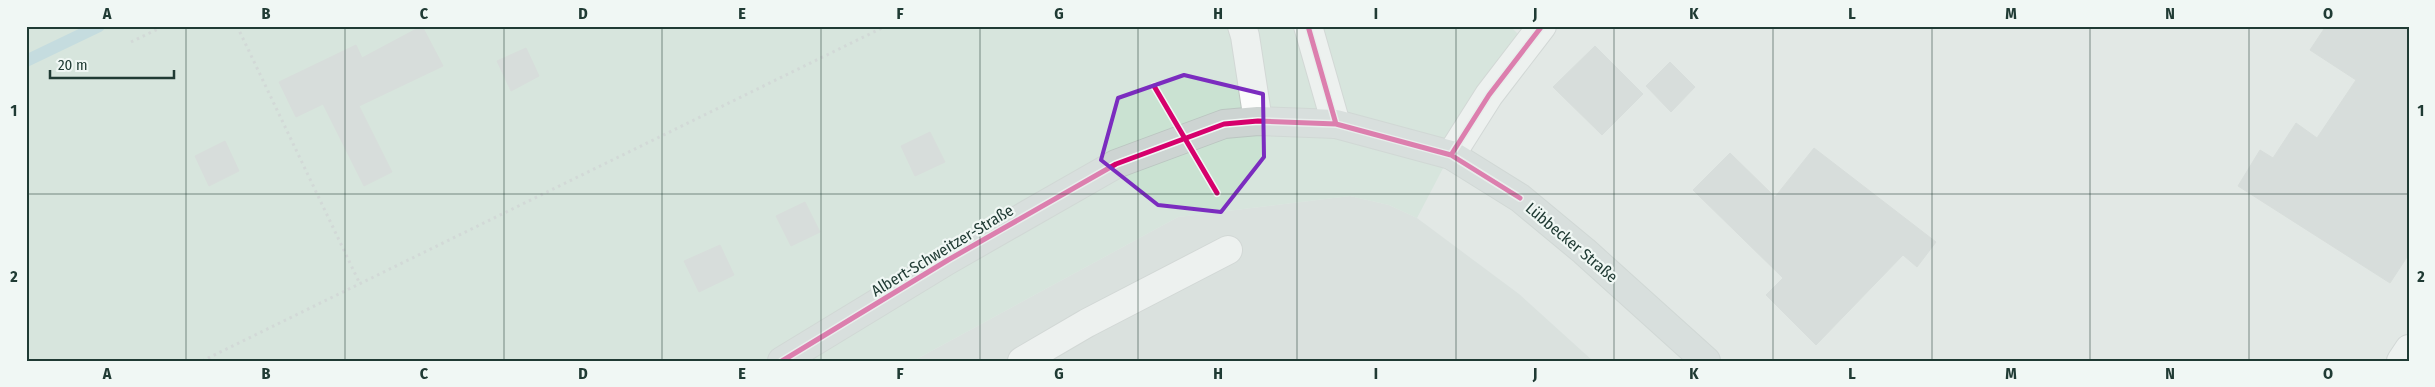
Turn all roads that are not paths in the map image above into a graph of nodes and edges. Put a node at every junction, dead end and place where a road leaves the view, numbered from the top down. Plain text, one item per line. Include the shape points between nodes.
1 (1242, 26) edge
2 (1308, 26) edge
3 (1542, 26) edge
4 (1258, 121) junction
5 (1336, 124) junction
6 (1451, 156) junction
7 (1116, 164) joint
8 (1228, 250) dead end
9 (2409, 349) edge
10 (782, 361) edge
11 (1022, 361) edge
12 (1706, 361) edge
13 (2401, 361) edge

1 - 4 street
2 - 5 street
3 - 6 street via 1489,95
4 - 5 main road, Lübbecker Straße
4 - 7 main road, Lübbecker Straße via 1224,124
5 - 6 main road, Lübbecker Straße
6 - 12 main road, Lübbecker Straße via 1520,198
7 - 10 main road, Albert-Schweitzer-Straße via 948,260
8 - 11 street via 1087,323
9 - 13 street

